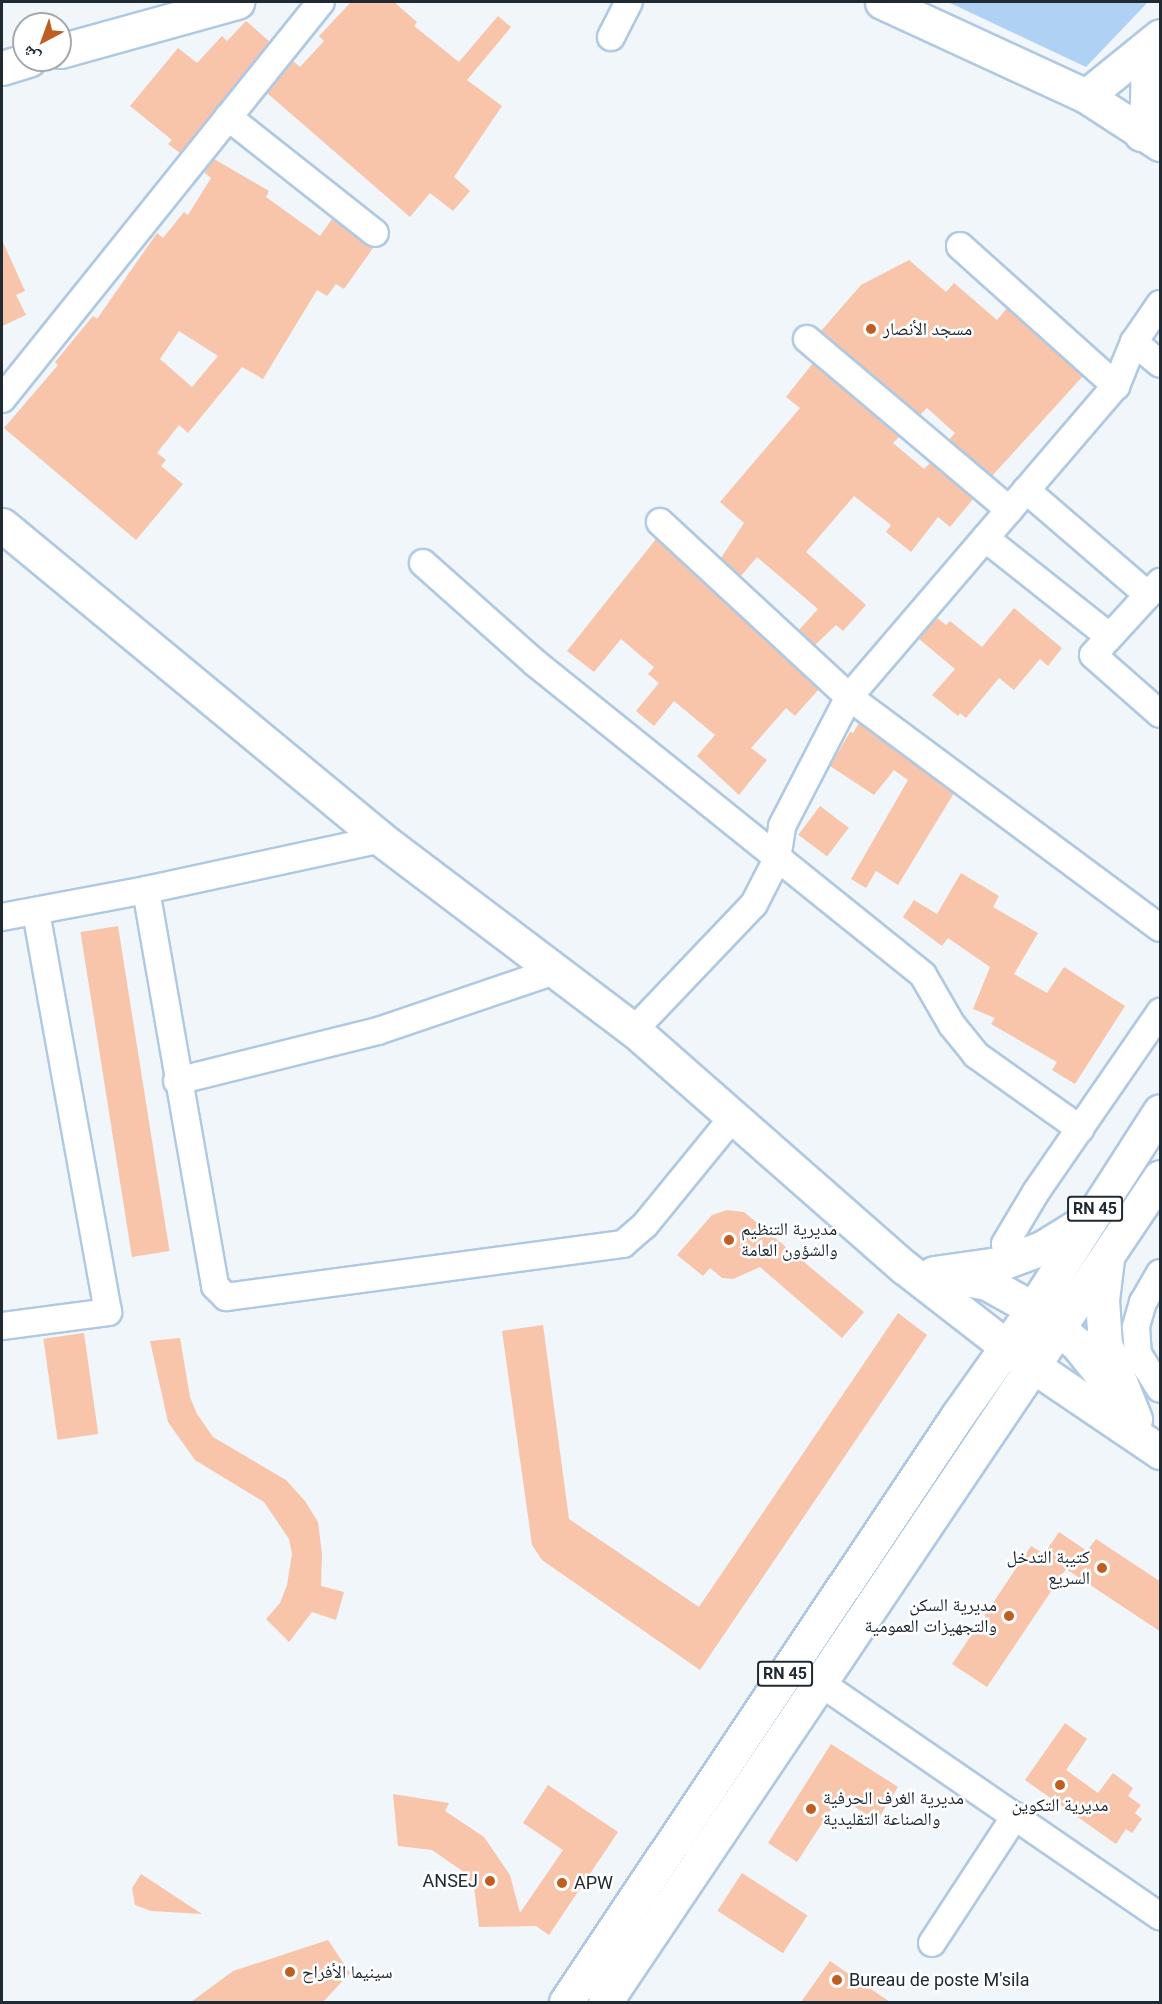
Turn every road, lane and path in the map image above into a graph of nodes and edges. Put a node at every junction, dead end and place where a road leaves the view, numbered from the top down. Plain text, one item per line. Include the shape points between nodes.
1 (237, 2) edge
2 (321, 2) edge
3 (629, 2) edge
4 (882, 2) edge
5 (611, 37) dead end
6 (1154, 43) edge
7 (72, 48) edge
8 (1086, 96) junction
9 (228, 117) junction
10 (1151, 139) edge
11 (375, 232) dead end
12 (960, 246) dead end
13 (1161, 304) edge
14 (807, 339) dead end
15 (1134, 342) junction
16 (1161, 364) edge
17 (1116, 386) junction
18 (2, 399) edge
19 (1026, 490) junction
20 (1009, 510) junction
21 (660, 522) dead end
22 (2, 525) edge
23 (985, 538) junction
24 (423, 562) dead end
25 (1154, 588) edge
26 (1110, 637) junction
27 (849, 697) junction
28 (1161, 714) edge
29 (381, 839) junction
30 (777, 859) junction
31 (146, 890) junction
32 (36, 911) junction
33 (2, 917) edge
34 (1161, 928) edge
35 (557, 970) junction
36 (1161, 1012) edge
37 (634, 1030) junction
38 (177, 1081) junction
39 (1161, 1111) edge
40 (733, 1117) junction
41 (1080, 1129) junction
42 (1161, 1178) edge
43 (1086, 1222) junction
44 (1108, 1254) junction
45 (1009, 1260) junction
46 (919, 1270) junction
47 (1161, 1273) edge
48 (1033, 1309) junction
49 (2, 1326) edge
50 (1059, 1328) junction
51 (1006, 1346) junction
52 (1034, 1366) junction
53 (1161, 1389) edge
54 (1149, 1439) edge
55 (819, 1682) junction
56 (716, 1777) junction
57 (744, 1796) junction
58 (1015, 1816) junction
59 (1161, 1916) edge
60 (932, 1943) dead end
61 (566, 2002) edge
62 (605, 2002) edge

1 - 7 main road
2 - 9 street
3 - 5 street
4 - 8 main road
6 - 8 main road
6 - 10 main road via 1147,102
8 - 10 main road
9 - 11 street
9 - 18 street
12 - 17 street
13 - 15 street
14 - 20 street
15 - 16 street
15 - 17 street
17 - 19 street
19 - 20 street
19 - 25 street
20 - 23 street
21 - 27 street
22 - 29 main road
23 - 26 street
23 - 27 street
24 - 30 street via 534,662
25 - 26 street
26 - 28 street via 1093,655
27 - 30 street via 782,826
27 - 34 street
29 - 31 street
29 - 35 main road
30 - 37 street via 754,904
30 - 41 street via 923,975 952,1025 976,1054
31 - 32 street
31 - 38 street
32 - 33 street
32 - 49 street via 108,1312
35 - 37 main road
35 - 38 street via 378,1032
36 - 41 street
37 - 40 main road
38 - 40 street via 215,1286 233,1299 623,1244 645,1225
39 - 43 main road, RN 45
40 - 46 main road
41 - 45 street via 1005,1244
42 - 44 main road, RN 45
43 - 45 main road via 1042,1248
43 - 48 main road, RN 45
44 - 50 main road, RN 45
44 - 54 main road via 1102,1300 1106,1344
45 - 46 main road via 987,1267
46 - 48 main road via 987,1283
46 - 51 main road
47 - 53 street via 1143,1302 1136,1327 1138,1354
48 - 50 main road
48 - 51 main road, RN 45
50 - 52 main road, RN 45
50 - 54 main road via 1077,1344
51 - 52 main road
51 - 56 main road, RN 45
52 - 54 main road
52 - 55 main road, RN 45
55 - 57 main road, RN 45
55 - 58 street
56 - 57 main road
56 - 61 main road, RN 45
57 - 62 main road, RN 45
58 - 59 street
58 - 60 street

